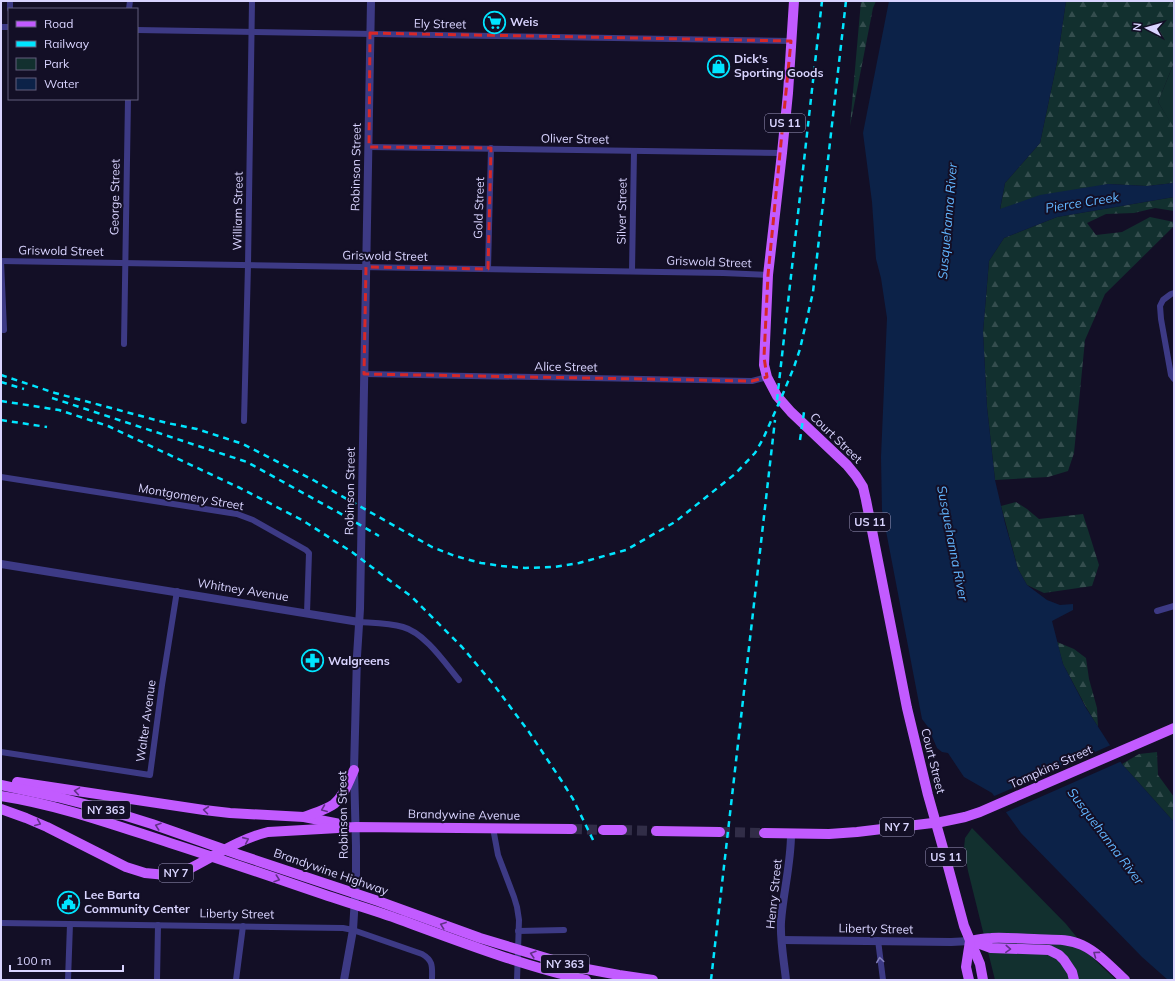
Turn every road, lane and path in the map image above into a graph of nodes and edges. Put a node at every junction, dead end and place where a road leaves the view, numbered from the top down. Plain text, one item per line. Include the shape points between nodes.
1 (252, 1) edge
2 (371, 1) edge
3 (794, 1) edge
4 (138, 30) edge
5 (252, 32) junction
6 (370, 33) junction
7 (791, 41) junction
8 (128, 100) edge
9 (369, 146) junction
10 (491, 148) junction
11 (634, 151) junction
12 (782, 153) junction
13 (1, 261) edge
14 (125, 263) junction
15 (248, 265) junction
16 (366, 267) junction
17 (488, 269) junction
18 (632, 271) junction
19 (768, 275) junction
20 (1174, 293) edge
21 (4, 330) dead end
22 (124, 344) dead end
23 (364, 374) junction
24 (767, 378) junction
25 (1174, 379) edge
26 (244, 421) dead end
27 (1, 477) edge
28 (1, 564) edge
29 (177, 591) junction
30 (1174, 606) edge
31 (1157, 610) dead end
32 (307, 613) junction
33 (359, 622) junction
34 (460, 680) dead end
35 (1174, 728) edge
36 (1, 752) edge
37 (354, 770) junction
38 (1, 780) edge
39 (1, 785) edge
40 (1, 796) edge
41 (1, 809) edge
42 (304, 817) junction
43 (936, 822) junction
44 (356, 826) junction
45 (493, 828) junction
46 (572, 829) tunnel mouth
47 (603, 830) tunnel mouth
48 (622, 830) tunnel mouth
49 (656, 831) tunnel mouth
50 (720, 832) tunnel mouth
51 (764, 833) tunnel mouth
52 (791, 834) junction
53 (1, 923) edge
54 (70, 924) junction
55 (158, 925) junction
56 (243, 926) junction
57 (353, 930) junction
58 (564, 930) dead end
59 (518, 931) junction
60 (782, 940) junction
61 (878, 940) junction
62 (970, 941) junction
63 (478, 943) junction
64 (68, 980) edge
65 (157, 980) edge
66 (236, 980) edge
67 (344, 980) edge
68 (432, 980) edge
69 (517, 980) edge
70 (586, 980) edge
71 (653, 980) edge
72 (786, 980) edge
73 (883, 980) edge
74 (969, 980) edge
75 (983, 980) edge
76 (1074, 980) edge
77 (1125, 980) edge

1 - 5 street, William Street
2 - 6 street, Robinson Street
3 - 7 main road, Court Street / US 11
4 - 5 street, Ely Street
5 - 6 street, Ely Street
5 - 15 street, William Street
6 - 7 street, Ely Street
6 - 9 street, Robinson Street
7 - 12 main road, Court Street / US 11
8 - 14 street, George Street
9 - 10 street, Oliver Street
9 - 16 street, Robinson Street
10 - 11 street, Oliver Street
10 - 17 street, Gold Street
11 - 12 street, Oliver Street
11 - 18 street, Silver Street
12 - 19 main road, Court Street / US 11
13 - 14 street, Griswold Street
13 - 21 street
14 - 15 street, Griswold Street
14 - 22 street, George Street
15 - 16 street, Griswold Street
15 - 26 street, William Street
16 - 17 street, Griswold Street
16 - 23 street, Robinson Street
17 - 18 street, Griswold Street
18 - 19 street, Griswold Street
19 - 24 main road, Court Street / US 11 via 764,357
20 - 25 street via 1163,300 1160,306 1171,375
23 - 24 street, Alice Street via 752,381
23 - 33 street, Robinson Street
24 - 43 main road, Court Street / US 11 via 784,406 847,465 862,487 907,708
27 - 32 street, Montgomery Street via 237,514 253,520 309,553
28 - 29 street, Whitney Avenue
29 - 32 street, Whitney Avenue
29 - 36 street, Walter Avenue via 150,775
30 - 31 street
32 - 33 street, Whitney Avenue
33 - 34 street, Whitney Avenue via 395,625 417,634
33 - 37 street, Robinson Street
35 - 43 main road, Tompkins Street / NY 7 via 980,812
37 -> 42 main road via 336,803
37 - 44 street, Robinson Street
42 -> 38 main road, NY 7 via 204,810
63 -> 39 main road, Brandywine Highway / NY 363 via 378,901 152,824 104,809
40 -> 63 main road, Brandywine Highway / NY 363 via 74,812
41 -> 44 main road, NY 7 via 47,827 126,866 156,874 187,870 257,835
42 - 44 main road, NY 7
43 - 52 main road, NY 7 via 837,834
43 - 62 main road, Court Street / US 11
44 - 45 main road, Brandywine Avenue / NY 7
44 - 57 street, Robinson Street
45 - 46 main road, Brandywine Avenue / NY 7
45 - 59 street via 498,855 517,907
47 - 48 main road
49 - 50 main road
51 - 52 main road, NY 7
52 - 60 street, Henry Street via 781,921
53 - 54 street, Liberty Street
54 - 55 street, Liberty Street
54 - 64 street
55 - 56 street, Liberty Street
55 - 65 street
56 - 57 street, Liberty Street
56 - 66 street
57 - 67 street, Robinson Street
57 - 68 street, Liberty Street via 422,954 431,962
58 - 59 street
59 - 69 street
60 - 61 street, Liberty Street
60 - 72 street, Henry Street
61 - 62 street, Liberty Street
73 -> 61 street
62 - 74 main road, Court Street / US 11 via 966,967
62 - 75 main road, Court Street / US 11 via 980,964
62 -> 76 main road via 991,948 1049,950 1064,960
77 -> 62 main road via 1092,951 1073,942 991,938
63 - 70 main road, Brandywine Highway / NY 363 via 547,970
71 -> 63 main road, Brandywine Highway / NY 363 via 576,966

